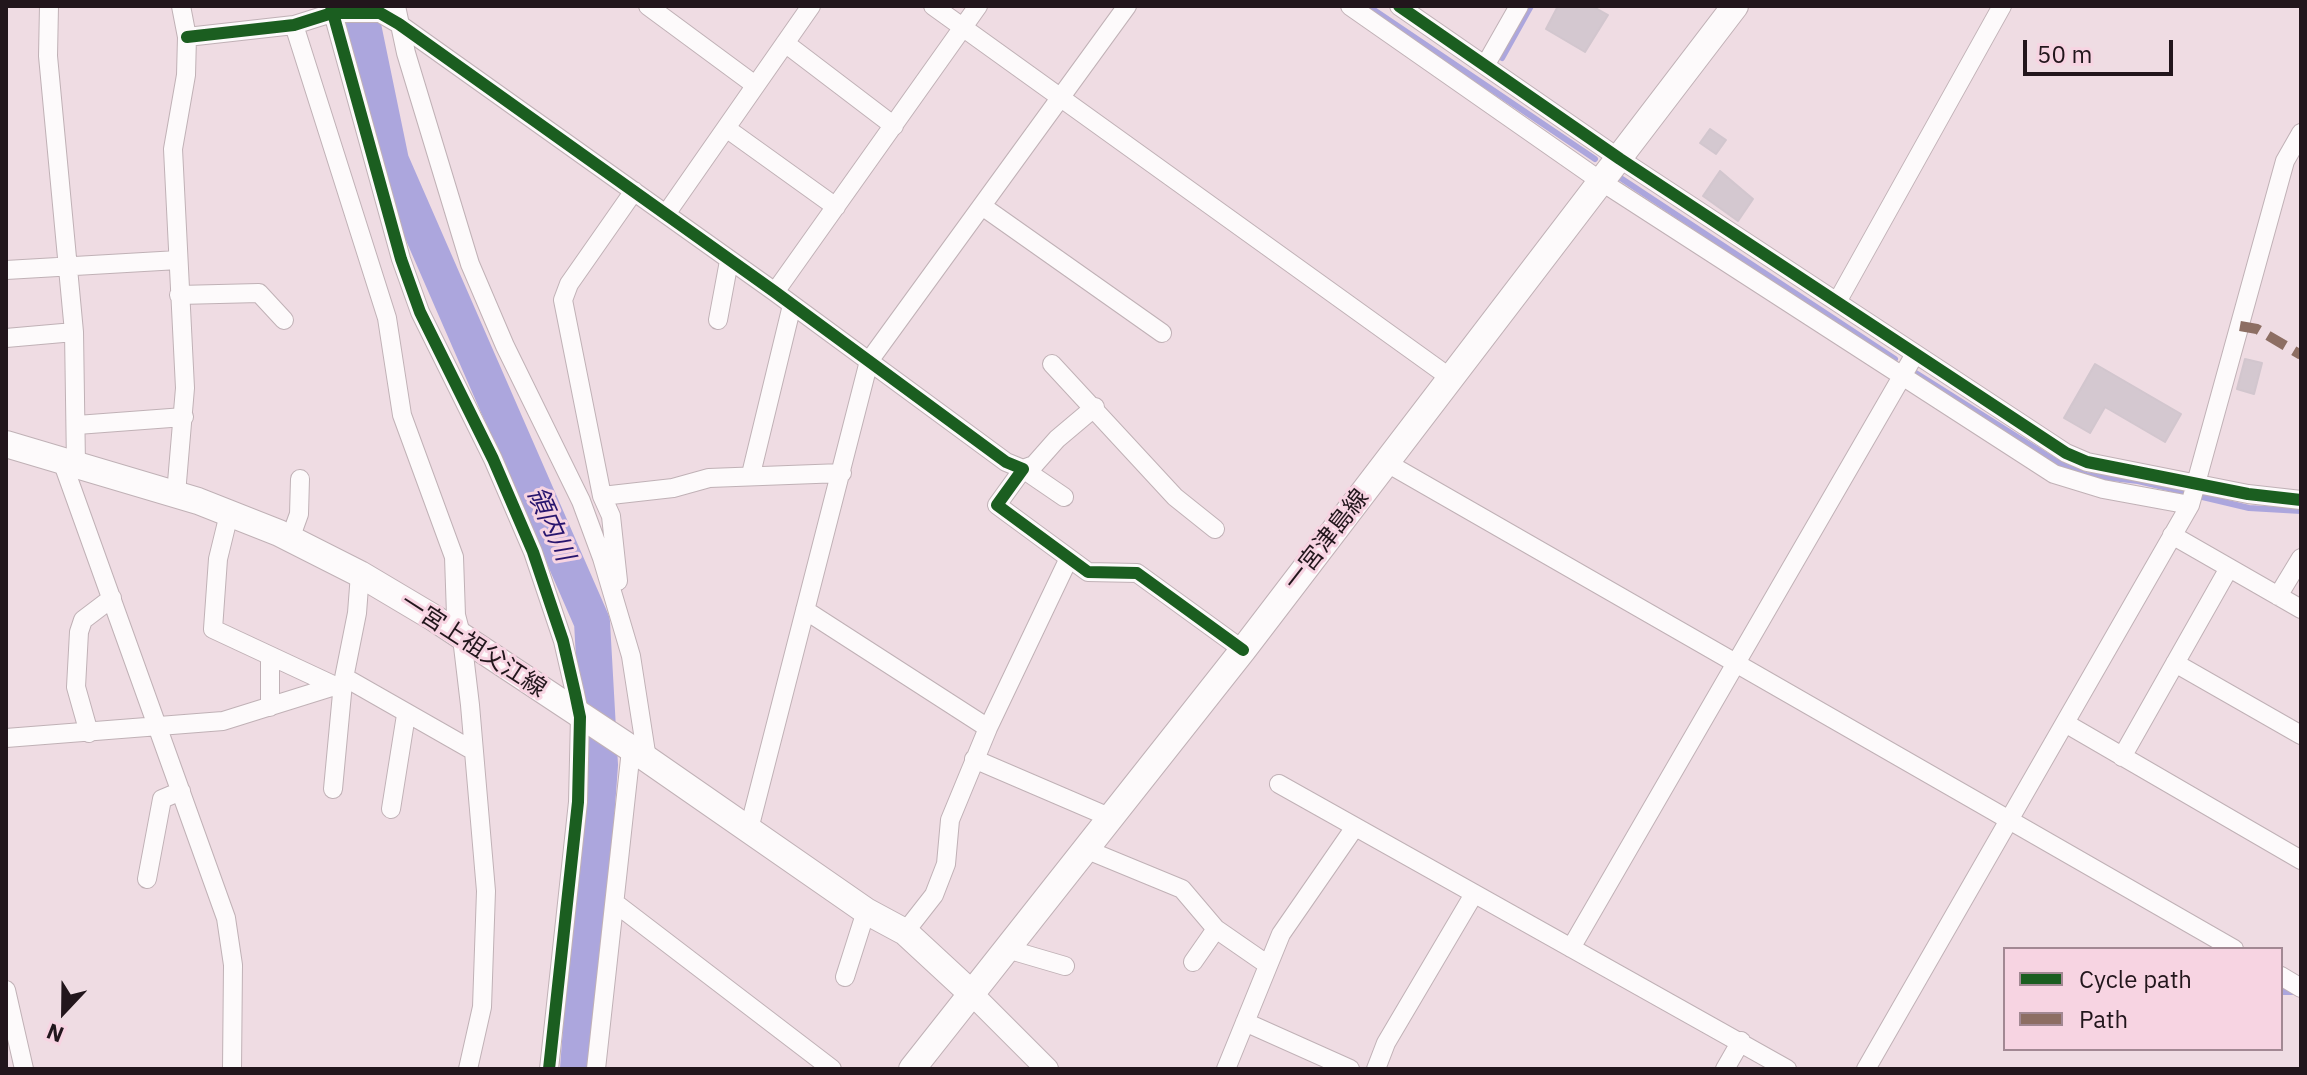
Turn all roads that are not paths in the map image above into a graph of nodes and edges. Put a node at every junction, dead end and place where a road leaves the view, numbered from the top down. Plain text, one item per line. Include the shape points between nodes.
1 (49, 6) edge
2 (181, 6) edge
3 (648, 6) edge
4 (811, 6) edge
5 (933, 6) edge
6 (978, 6) edge
7 (1127, 6) edge
8 (1350, 6) edge
9 (1399, 6) edge
10 (1519, 6) edge
11 (1735, 6) edge
12 (2002, 6) edge
13 (333, 11) edge
14 (391, 14) edge
15 (294, 25) junction
16 (963, 27) junction
17 (187, 37) junction
18 (785, 43) junction
19 (1486, 64) junction
20 (755, 85) junction
21 (1060, 98) junction
22 (894, 126) junction
23 (726, 128) junction
24 (2301, 133) edge
25 (1620, 159) junction
26 (1602, 182) junction
27 (634, 191) junction
28 (982, 206) junction
29 (836, 207) junction
30 (666, 214) junction
31 (178, 260) junction
32 (729, 261) junction
33 (68, 264) junction
34 (6, 270) edge
35 (775, 292) junction
36 (179, 295) junction
37 (1837, 302) junction
38 (792, 305) junction
39 (284, 320) dead end
40 (718, 320) dead end
41 (74, 332) junction
42 (1162, 333) dead end
43 (6, 338) edge
44 (1915, 354) junction
45 (869, 361) junction
46 (1052, 364) dead end
47 (1901, 378) junction
48 (1452, 379) junction
49 (1095, 407) junction
50 (184, 417) junction
51 (77, 425) junction
52 (6, 444) edge
53 (69, 463) junction
54 (1387, 463) junction
55 (1023, 469) junction
56 (842, 473) junction
57 (751, 474) junction
58 (300, 479) dead end
59 (2198, 484) junction
60 (176, 494) junction
61 (602, 496) junction
62 (1064, 497) dead end
63 (2301, 500) edge
64 (2190, 505) junction
65 (229, 514) junction
66 (1215, 529) dead end
67 (2172, 535) junction
68 (290, 539) junction
69 (1069, 558) junction
70 (2301, 558) edge
71 (2229, 568) junction
72 (360, 574) junction
73 (2278, 596) junction
74 (112, 598) junction
75 (2301, 609) edge
76 (805, 610) junction
77 (623, 627) junction
78 (462, 638) junction
79 (1243, 650) junction
80 (270, 656) junction
81 (2175, 663) junction
82 (1733, 664) junction
83 (338, 684) junction
84 (270, 707) junction
85 (406, 715) junction
86 (583, 718) junction
87 (2065, 723) junction
88 (159, 727) junction
89 (988, 728) junction
90 (89, 733) junction
91 (2301, 735) edge
92 (6, 738) edge
93 (472, 750) junction
94 (635, 752) junction
95 (2122, 757) junction
96 (974, 759) junction
97 (1279, 784) dead end
98 (333, 789) dead end
99 (181, 791) junction
100 (391, 809) dead end
101 (1109, 817) junction
102 (2009, 820) junction
103 (1355, 827) junction
104 (749, 829) junction
105 (1085, 849) junction
106 (2301, 860) edge
107 (147, 879) dead end
108 (1474, 894) junction
109 (615, 903) junction
110 (866, 911) junction
111 (1216, 929) junction
112 (905, 932) junction
113 (2231, 947) edge
114 (1571, 948) junction
115 (1007, 949) junction
116 (1193, 962) dead end
117 (1268, 965) junction
118 (1065, 966) dead end
119 (845, 977) dead end
120 (2283, 977) edge
121 (2301, 988) edge
122 (6, 990) edge
123 (971, 993) junction
124 (1245, 1022) junction
125 (1741, 1041) junction
126 (24, 1069) edge
127 (232, 1069) edge
128 (468, 1069) edge
129 (549, 1069) edge
130 (596, 1069) edge
131 (832, 1069) edge
132 (912, 1069) edge
133 (1047, 1069) edge
134 (1226, 1069) edge
135 (1350, 1069) edge
136 (1376, 1069) edge
137 (1725, 1069) edge
138 (1787, 1069) edge
139 (1866, 1069) edge

1 - 33 street via 48,56
2 - 17 street
3 - 20 street
4 - 18 street
5 - 16 street
6 - 16 street
7 - 21 street
8 - 26 street
9 - 19 street
10 - 19 street
11 - 25 main road, 一宮津島線
12 - 37 street
13 - 14 street
13 - 15 street
13 - 86 street via 420,312 533,552
14 - 27 street
14 - 77 street via 470,264 581,501
15 - 17 street
15 - 78 street via 387,318 402,415 454,557
16 - 21 street
16 - 22 street
17 - 31 street via 173,149
18 - 20 street
18 - 22 street
19 - 25 street
20 - 23 street
21 - 28 street
21 - 48 street
22 - 29 street
23 - 29 street
23 - 30 street
24 - 59 street via 2285,161
25 - 26 main road, 一宮津島線
25 - 37 street
26 - 47 street
26 - 48 main road, 一宮津島線
27 - 30 street
27 - 61 street via 563,300
28 - 42 street
28 - 45 street
29 - 35 street
30 - 32 street
31 - 33 street
31 - 36 street
32 - 35 street
32 - 40 street
33 - 34 street
33 - 41 street
35 - 38 street
36 - 39 street via 259,293
36 - 50 street
37 - 44 street
38 - 45 street
38 - 57 street
41 - 43 street
41 - 51 street
44 - 47 street
44 - 59 street via 2066,453
45 - 55 street via 1006,462
45 - 56 street
46 - 49 street
47 - 64 street via 2054,474
47 - 82 street
48 - 54 main road, 一宮津島線
49 - 55 street via 1034,465
49 - 66 street via 1175,497
50 - 51 street
50 - 60 street
51 - 53 street
52 - 53 main road, 一宮上祖父江線
53 - 60 main road, 一宮上祖父江線
53 - 74 street
54 - 79 main road, 一宮津島線
54 - 82 street
55 - 62 street
55 - 69 street via 997,505
56 - 57 street
56 - 76 street
57 - 61 street
58 - 68 street via 299,514
59 - 63 street
59 - 64 street
60 - 65 main road, 一宮上祖父江線
61 - 77 street via 611,516
64 - 67 street
65 - 68 main road, 一宮上祖父江線
65 - 80 street via 218,559 213,629
67 - 71 street
67 - 87 street
68 - 72 main road, 一宮上祖父江線
69 - 79 street via 1088,572 1137,573
69 - 89 street
70 - 73 street
71 - 73 street
71 - 81 street
72 - 78 main road, 一宮上祖父江線
72 - 83 street via 357,613
73 - 75 street
74 - 88 street
74 - 90 street via 83,620 79,632 76,687
76 - 89 street
76 - 104 street
77 - 94 street via 636,683
78 - 86 main road, 一宮上祖父江線
78 - 93 street
79 - 101 main road, 一宮津島線
80 - 83 street
80 - 84 street
81 - 91 street
81 - 95 street
82 - 102 street
82 - 114 street
83 - 84 street
83 - 85 street via 351,681
83 - 98 street
84 - 88 street via 223,721
85 - 93 street
85 - 100 street
86 - 94 main road, 一宮上祖父江線
86 - 129 street
87 - 95 street
87 - 102 street
88 - 90 street
88 - 99 street
89 - 96 street
90 - 92 street
93 - 128 street via 486,891 482,1007
94 - 104 main road, 一宮上祖父江線
94 - 109 street
95 - 106 street
96 - 101 street
96 - 112 street via 950,820 934,895
97 - 103 street
99 - 107 street via 162,799
99 - 127 street via 226,918 233,965
101 - 105 main road, 一宮津島線
102 - 113 street
102 - 139 street
103 - 108 street
103 - 117 street via 1281,934
104 - 110 main road, 一宮上祖父江線
105 - 111 street via 1182,889
105 - 115 main road, 一宮津島線
108 - 114 street
108 - 136 street
109 - 130 street
109 - 131 street
110 - 112 main road, 一宮上祖父江線
110 - 119 street
111 - 116 street
111 - 117 street
112 - 123 main road, 一宮上祖父江線
114 - 125 street
115 - 118 street
115 - 123 main road, 一宮津島線
117 - 124 street
120 - 121 street
122 - 126 street
123 - 132 main road, 一宮津島線
123 - 133 street
124 - 134 street
124 - 135 street
125 - 137 street
125 - 138 street

